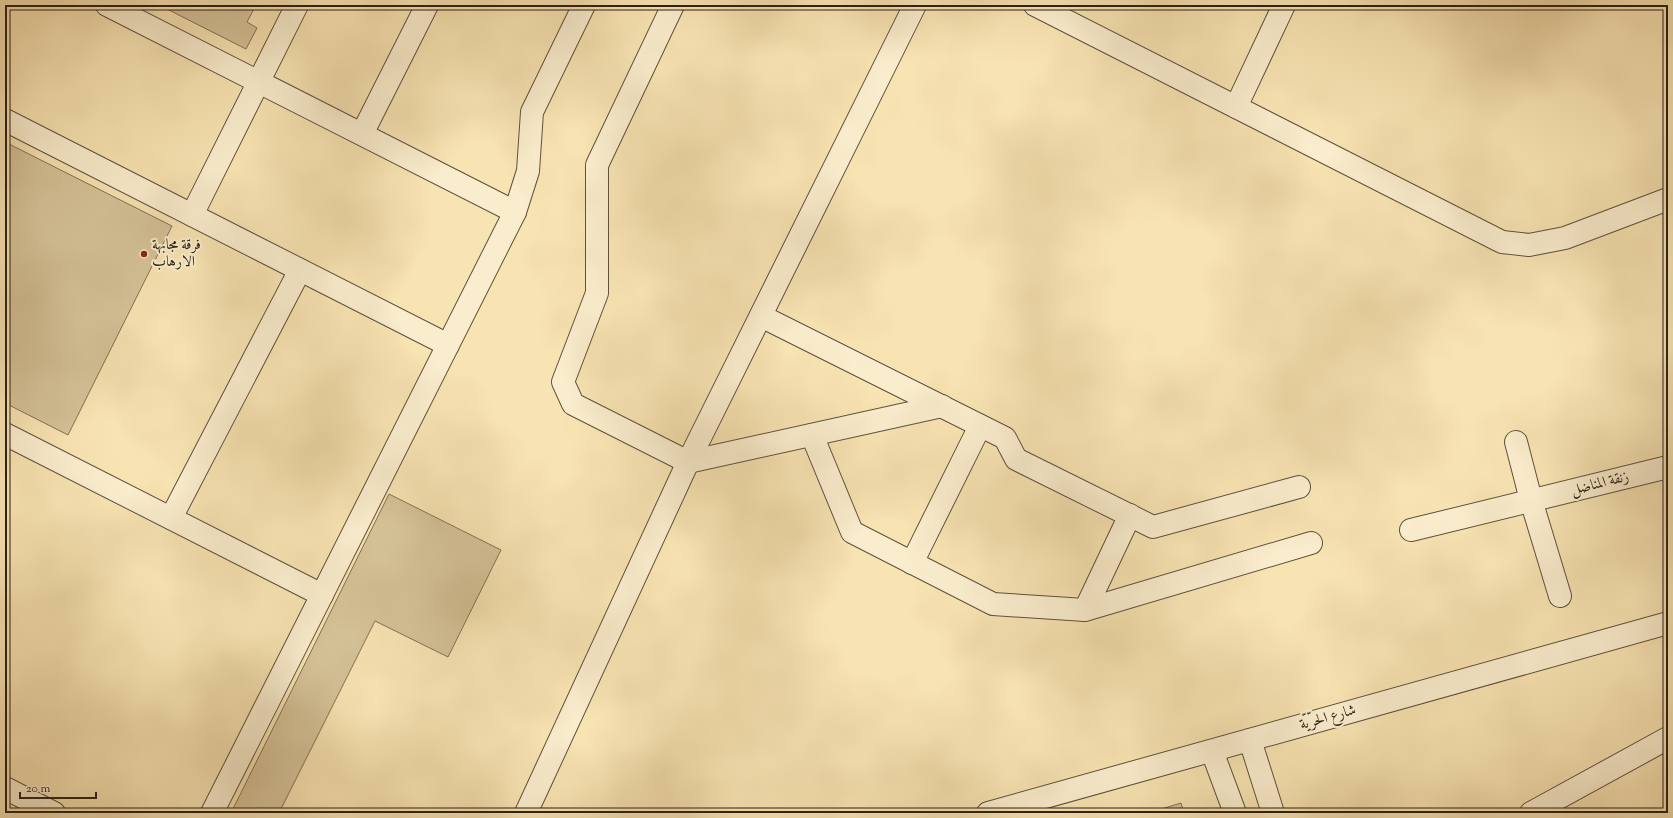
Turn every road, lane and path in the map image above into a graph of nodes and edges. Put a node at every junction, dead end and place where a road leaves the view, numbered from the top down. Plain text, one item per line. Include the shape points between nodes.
1 (107, 5) edge
2 (297, 5) edge
3 (427, 5) edge
4 (584, 5) edge
5 (673, 5) edge
6 (915, 5) edge
7 (1035, 5) edge
8 (1284, 5) edge
9 (258, 81) junction
10 (1236, 107) junction
11 (5, 120) edge
12 (362, 134) junction
13 (1668, 199) edge
14 (515, 212) junction
15 (192, 215) junction
16 (300, 270) junction
17 (761, 316) junction
18 (448, 345) junction
19 (942, 406) junction
20 (980, 426) junction
21 (5, 434) edge
22 (812, 435) junction
23 (1516, 442) dead end
24 (688, 462) junction
25 (1668, 467) edge
26 (1299, 487) dead end
27 (1531, 500) junction
28 (1130, 515) junction
29 (171, 518) junction
30 (1411, 530) dead end
31 (1311, 543) dead end
32 (912, 563) junction
33 (322, 595) junction
34 (1560, 596) dead end
35 (1085, 610) junction
36 (1668, 623) edge
37 (1668, 738) edge
38 (1250, 740) junction
39 (1212, 751) junction
40 (5, 788) edge
41 (220, 810) edge
42 (54, 813) edge
43 (526, 813) edge
44 (988, 813) edge
45 (1235, 813) edge
46 (1273, 813) edge
47 (1531, 813) edge

1 - 9 street
2 - 9 street
3 - 12 street
4 - 14 street via 532,112 528,171
5 - 24 street via 598,165 597,293 563,382 573,404
6 - 17 street
7 - 10 street
8 - 10 street
9 - 12 street
9 - 15 street
10 - 13 street via 1502,242 1529,245 1565,238
11 - 15 street
12 - 14 street
14 - 18 street
15 - 16 street
16 - 18 street
16 - 29 street
17 - 19 street
17 - 24 street
18 - 33 street
19 - 20 street
19 - 22 street
20 - 28 street via 1005,438 1016,459
20 - 32 street
21 - 29 street
22 - 24 street
22 - 32 street via 852,532
23 - 27 street
24 - 43 street
25 - 27 street, زنقة المناضل
26 - 28 street via 1153,527
27 - 30 street, زنقة المناضل
27 - 34 street
28 - 35 street
29 - 33 street
31 - 35 street
32 - 35 street via 993,604
33 - 41 street
36 - 38 street, شارع الحرّيّة
37 - 47 street
38 - 39 street, شارع الحرّيّة
38 - 46 street
39 - 44 street, شارع الحرّيّة
39 - 45 street
40 - 42 street

